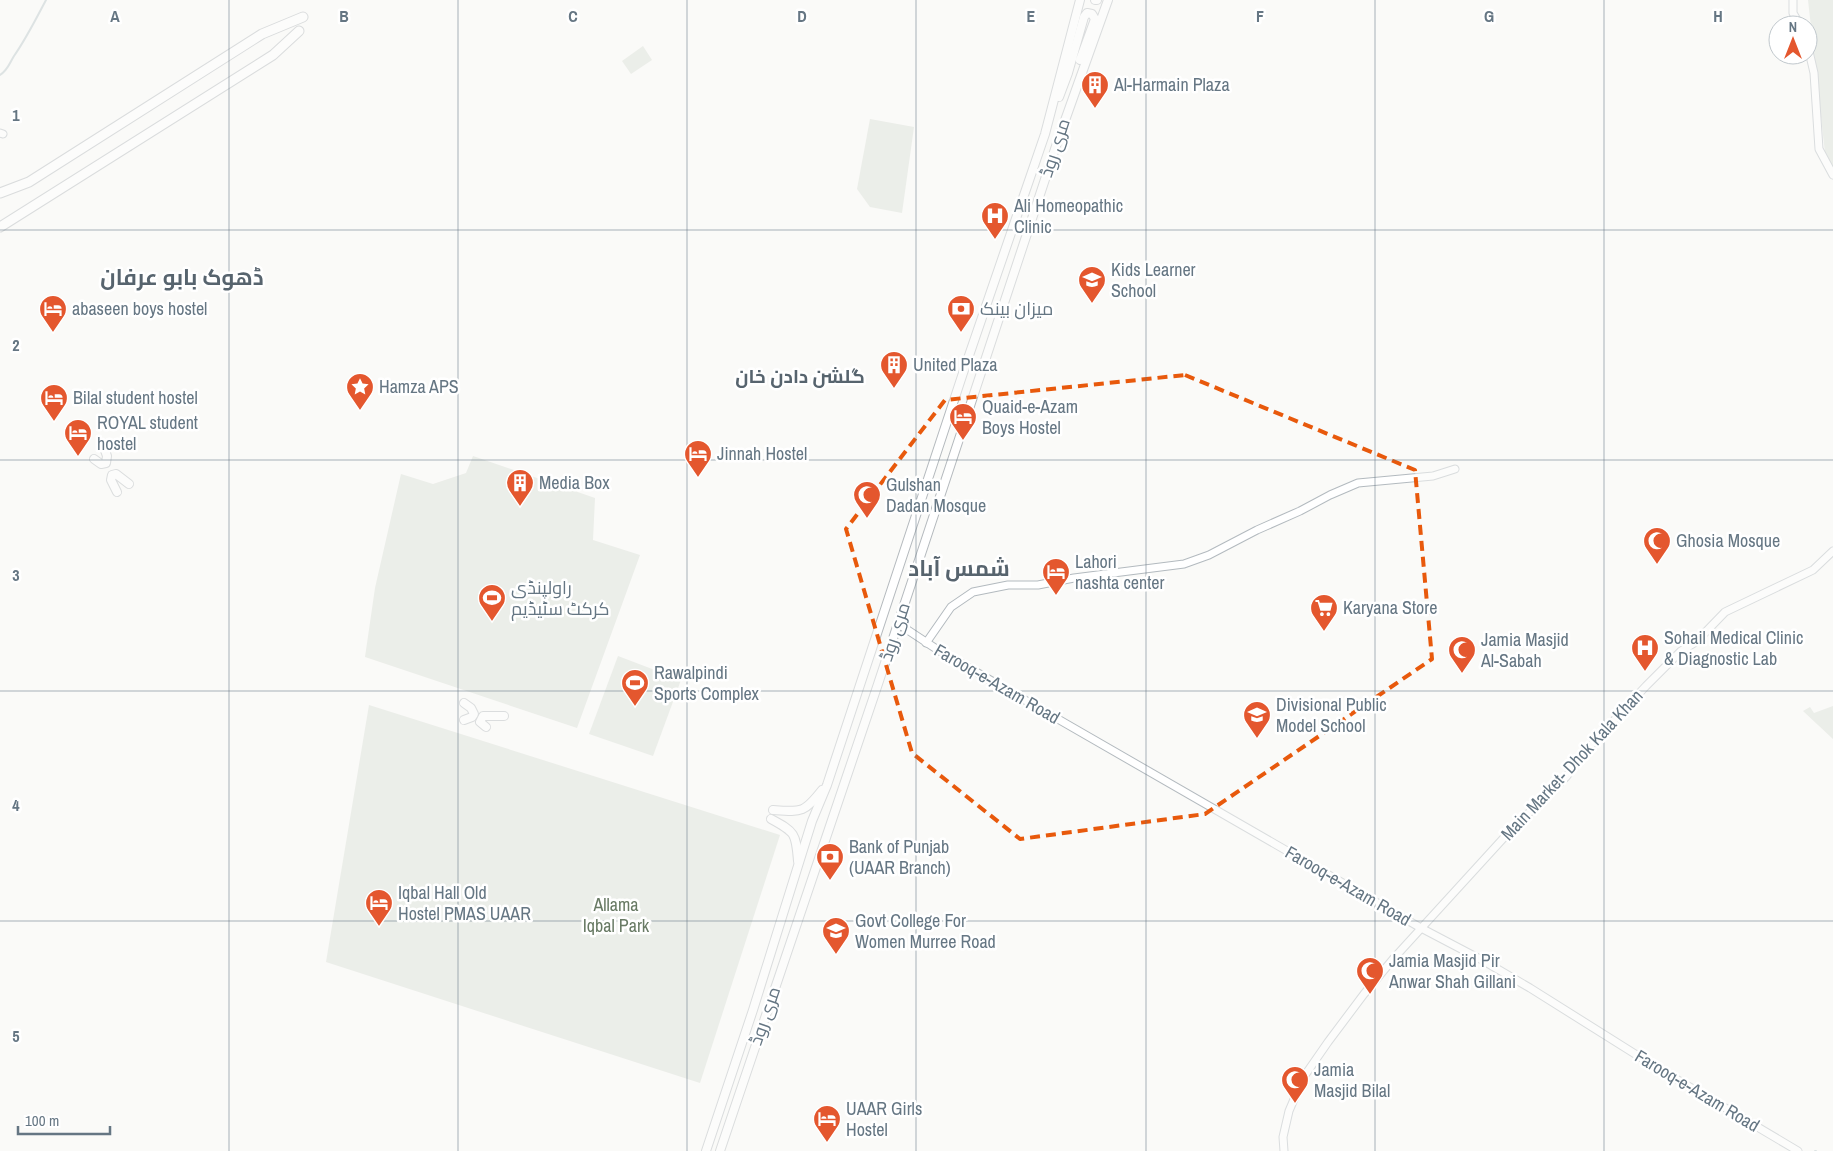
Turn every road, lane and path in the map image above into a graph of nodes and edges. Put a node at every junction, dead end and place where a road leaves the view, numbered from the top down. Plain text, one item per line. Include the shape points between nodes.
1 (1080, 0) edge
2 (1108, 0) edge
3 (1793, 0) edge
4 (1794, 15) edge
5 (303, 16) dead end
6 (299, 31) dead end
7 (1812, 65) edge
8 (1045, 134) junction
9 (1058, 140) junction
10 (1833, 175) edge
11 (29, 182) junction
12 (0, 192) edge
13 (0, 200) edge
14 (0, 227) edge
15 (103, 445) dead end
16 (94, 459) dead end
17 (1455, 469) dead end
18 (129, 484) dead end
19 (117, 492) dead end
20 (1833, 550) edge
21 (897, 623) junction
22 (926, 643) junction
23 (464, 703) dead end
24 (504, 716) dead end
25 (464, 720) dead end
26 (486, 726) dead end
27 (827, 785) junction
28 (773, 810) dead end
29 (771, 819) dead end
30 (798, 868) junction
31 (1421, 928) junction
32 (706, 1151) edge
33 (720, 1151) edge
34 (1284, 1151) edge
35 (1798, 1151) edge

1 - 8 main road, مری روڈ
2 - 9 main road, مری روڈ
3 - 4 street
5 - 11 highway via 262,34
6 - 14 highway via 273,54
7 - 10 street via 1820,149
8 - 9 main road via 1068,73 1084,17 1087,13 1092,14 1094,19
8 - 27 main road, مری روڈ
9 - 21 main road, مری روڈ
11 - 12 highway
11 - 13 highway
15 - 16 main road via 106,462 101,464
17 - 22 street via 1433,476 1358,483 1184,564 973,592 951,607
18 - 19 main road via 116,474 112,475
20 - 31 street, Main Market- Dhok Kala Khan via 1813,570 1725,612 1696,642 1681,651
21 - 22 street, Farooq-e-Azam Road
21 - 33 main road, مری روڈ
22 - 31 street, Farooq-e-Azam Road
23 - 25 main road via 474,714
24 - 26 main road via 483,716 480,722
27 - 28 main road, مری روڈ via 802,810
27 - 30 main road, مری روڈ
29 - 30 main road via 789,829 796,840
30 - 32 main road, مری روڈ
31 - 34 street, Main Market- Dhok Kala Khan via 1364,994 1303,1078 1289,1111
31 - 35 street, Farooq-e-Azam Road via 1530,988 1650,1064

